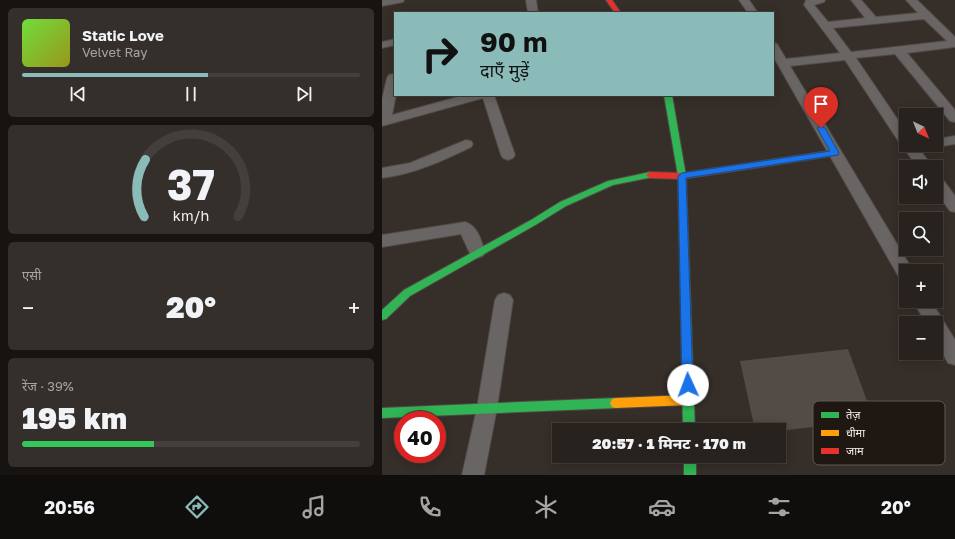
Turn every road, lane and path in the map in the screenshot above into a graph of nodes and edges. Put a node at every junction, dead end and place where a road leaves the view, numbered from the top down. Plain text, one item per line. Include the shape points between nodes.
1 (399, 0) edge
2 (531, 0) edge
3 (609, 0) edge
4 (744, 0) edge
5 (820, 0) edge
6 (856, 0) edge
7 (911, 0) edge
8 (382, 3) edge
9 (533, 12) edge
10 (617, 12) edge
11 (752, 12) edge
12 (927, 15) junction
13 (873, 21) junction
14 (824, 26) junction
15 (394, 42) edge
16 (955, 43) edge
17 (382, 45) edge
18 (774, 48) edge
19 (898, 50) junction
20 (848, 56) junction
21 (783, 63) junction
22 (392, 78) dead end
23 (475, 96) edge
24 (488, 96) edge
25 (668, 96) edge
26 (955, 118) edge
27 (383, 122) edge
28 (899, 127) edge
29 (955, 140) edge
30 (943, 142) edge
31 (466, 144) dead end
32 (835, 153) junction
33 (508, 156) dead end
34 (382, 172) edge
35 (682, 176) junction
36 (944, 185) edge
37 (955, 207) edge
38 (382, 241) edge
39 (478, 252) junction
40 (900, 264) edge
41 (504, 300) dead end
42 (382, 316) edge
43 (943, 337) edge
44 (955, 357) edge
45 (688, 400) junction
46 (486, 408) junction
47 (382, 413) edge
48 (689, 423) edge
49 (690, 463) edge
50 (473, 475) edge
51 (690, 475) edge

1 - 8 street
2 - 9 street
3 - 10 street
4 - 11 street
5 - 14 street via 808,3
6 - 13 street
7 - 12 street
12 - 13 street
12 - 16 street
13 - 14 street
14 - 20 street
15 - 17 street
16 - 19 street
18 - 21 street
19 - 20 street
19 - 26 street
20 - 21 street
20 - 28 street
21 - 32 street
22 - 27 street
23 - 27 street
24 - 33 street
25 - 35 street
29 - 30 street
31 - 34 street via 423,165
32 - 35 street
32 - 40 street
35 - 39 street via 647,175 611,183 563,204
35 - 45 street
36 - 37 street
38 - 39 street via 465,228
39 - 42 street via 407,293
41 - 46 street
43 - 44 street
45 - 46 street
45 - 48 street
46 - 47 street
46 - 50 street
49 - 51 street

